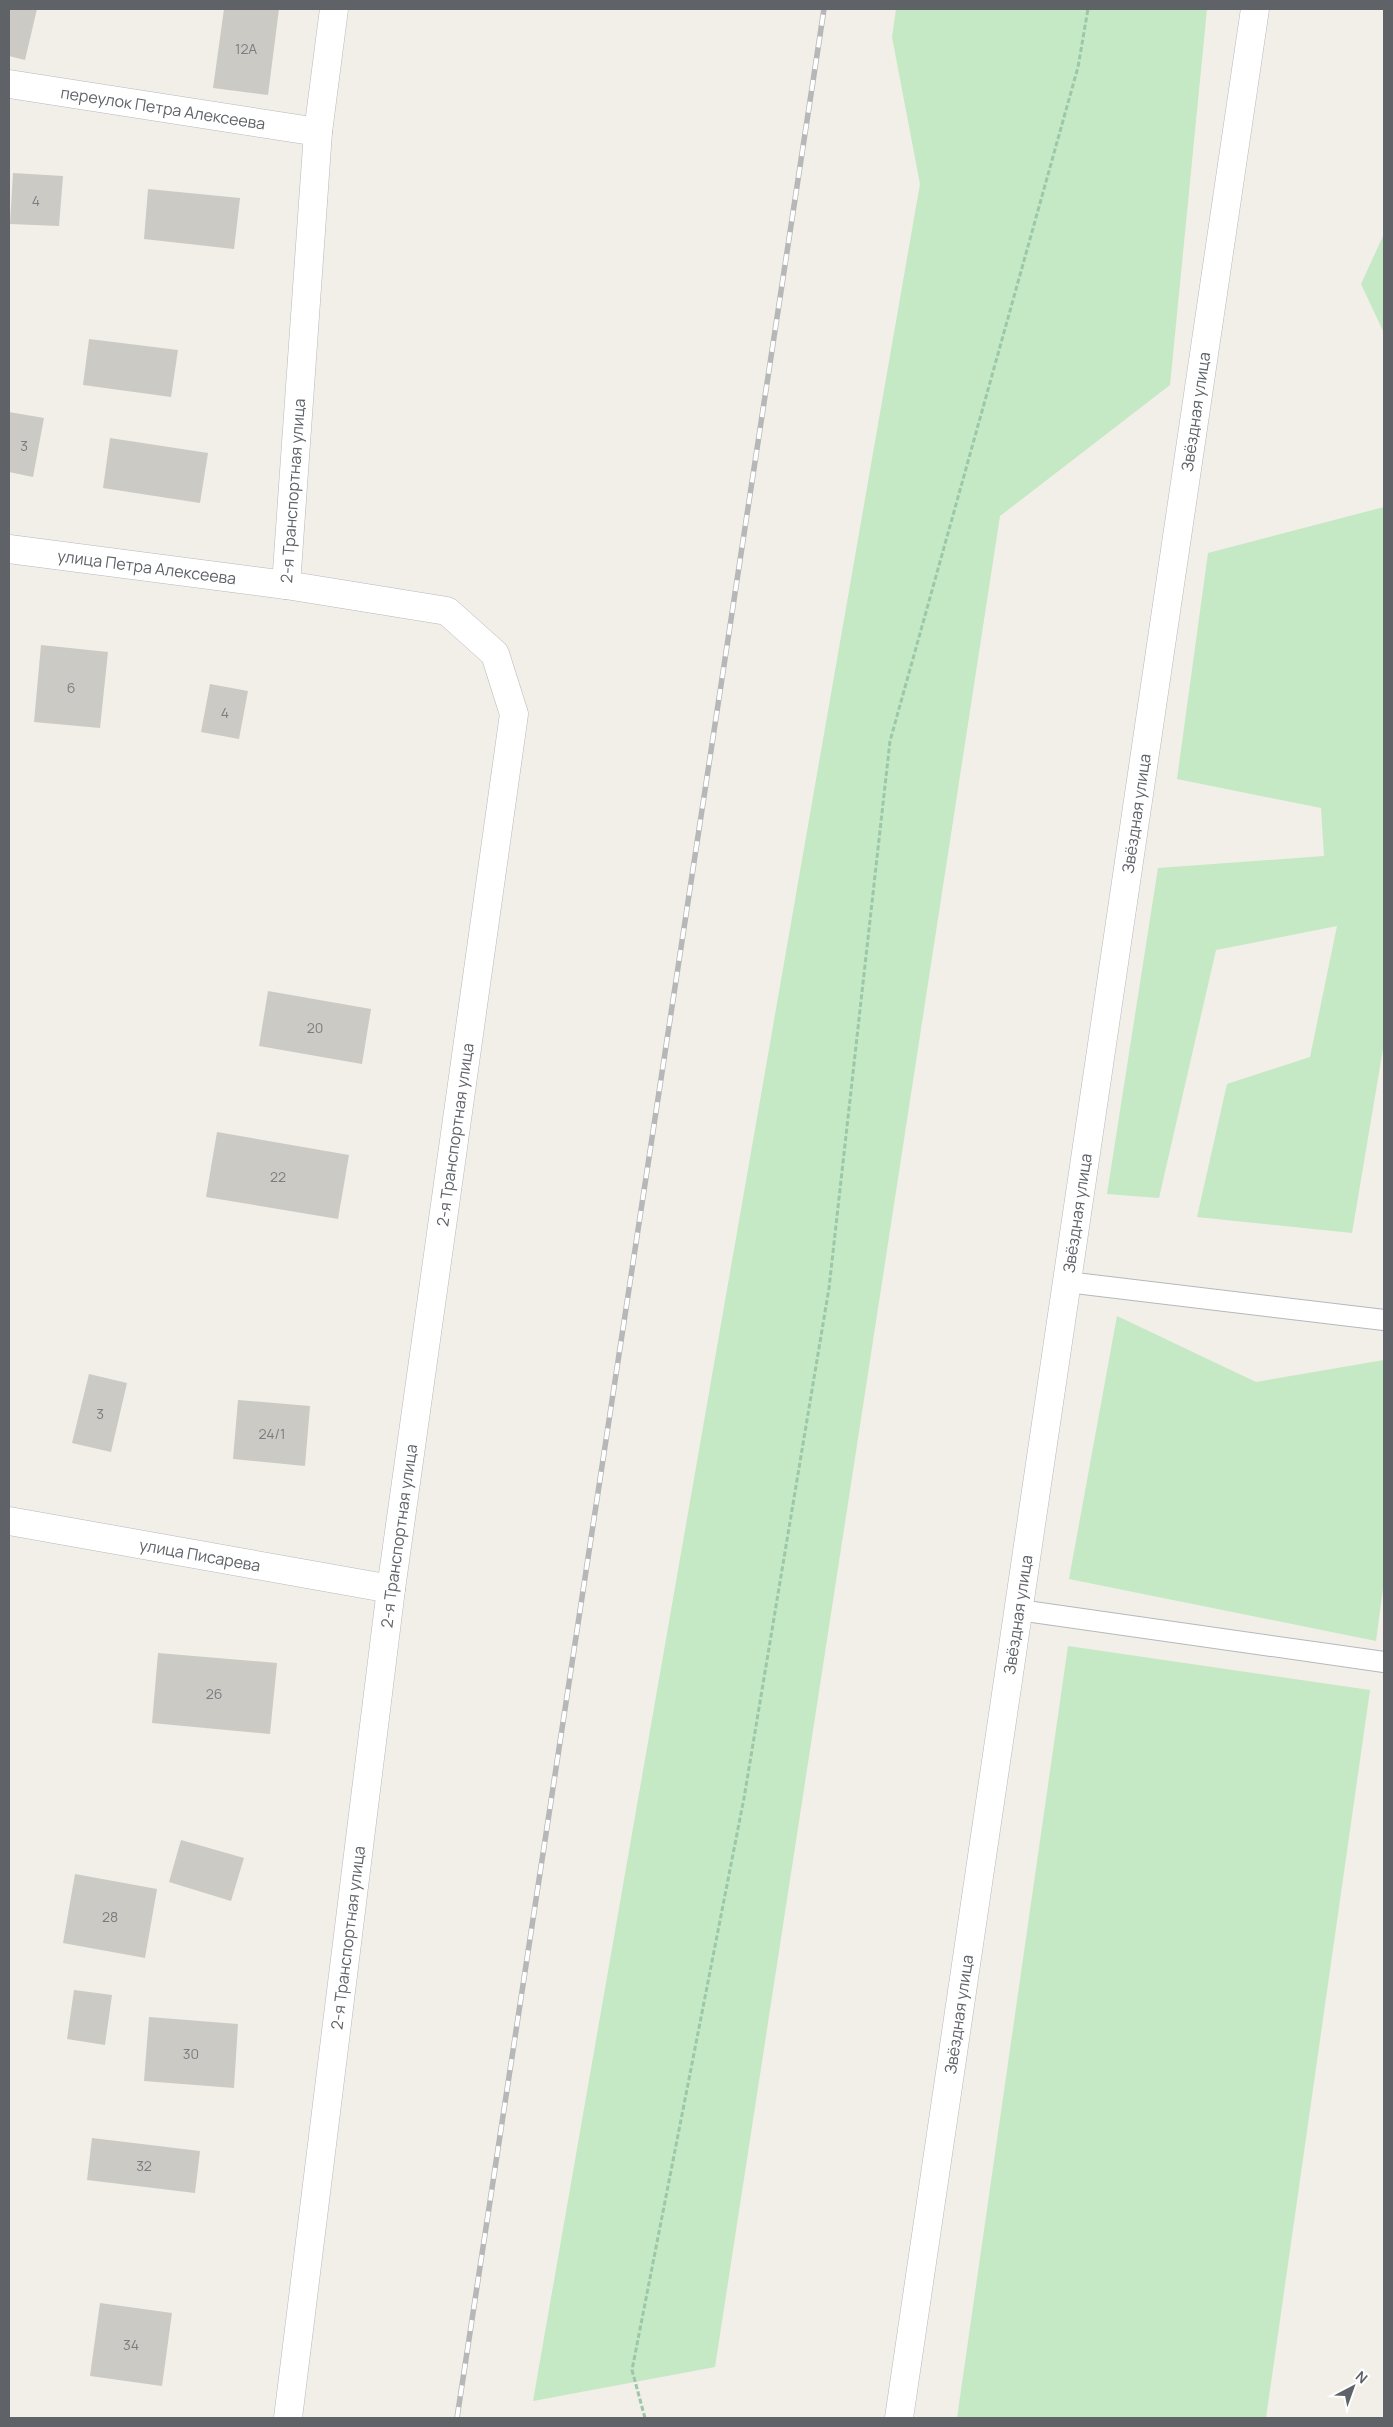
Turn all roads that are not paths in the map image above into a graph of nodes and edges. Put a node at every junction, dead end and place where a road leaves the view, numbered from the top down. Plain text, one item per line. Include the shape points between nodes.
1 (334, 9) edge
2 (1256, 9) edge
3 (9, 84) edge
4 (318, 132) junction
5 (9, 549) edge
6 (286, 585) junction
7 (1068, 1282) junction
8 (1384, 1320) edge
9 (9, 1521) edge
10 (391, 1589) junction
11 (1019, 1610) junction
12 (1384, 1662) edge
13 (288, 2418) edge
14 (899, 2418) edge

1 - 4 street, 2-я Транспортная улица
2 - 7 street, Звёздная улица
3 - 4 street, переулок Петра Алексеева
4 - 6 street, 2-я Транспортная улица
5 - 6 street, улица Петра Алексеева
6 - 10 street, 2-я Транспортная улица via 447,611 495,654 514,714
7 - 8 lane
7 - 11 street, Звёздная улица
9 - 10 street, улица Писарева
10 - 13 street, 2-я Транспортная улица
11 - 12 lane
11 - 14 street, Звёздная улица

